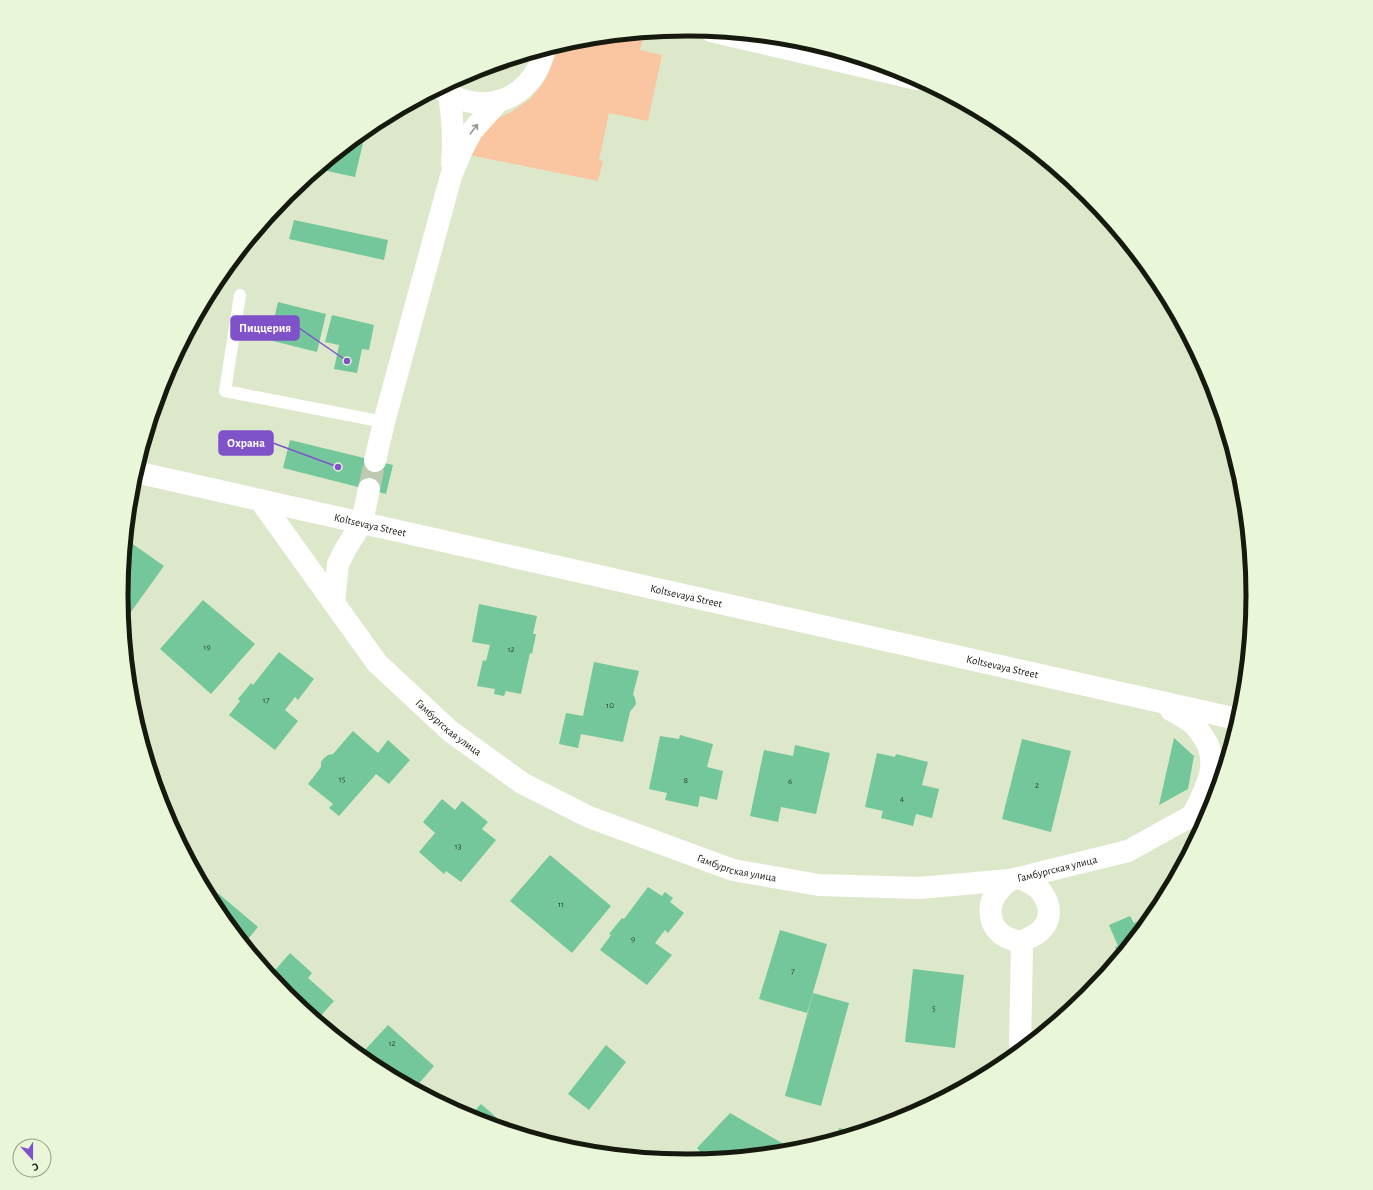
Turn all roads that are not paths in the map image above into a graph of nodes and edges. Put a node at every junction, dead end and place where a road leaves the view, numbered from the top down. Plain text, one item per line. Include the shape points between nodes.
1 (749, 40) edge
2 (544, 55) edge
3 (875, 69) edge
4 (445, 91) edge
5 (499, 101) junction
6 (451, 176) junction
7 (240, 294) dead end
8 (384, 422) junction
9 (375, 461) tunnel mouth
10 (141, 473) edge
11 (369, 489) tunnel mouth
12 (260, 500) junction
13 (362, 522) junction
14 (334, 603) junction
15 (1158, 702) junction
16 (1232, 718) edge
17 (1203, 808) edge
18 (1193, 815) junction
19 (1015, 879) junction
20 (1022, 942) junction
21 (1020, 1043) edge

1 - 3 street
2 - 5 street via 526,86
4 - 5 street via 461,100 474,103
4 - 6 street via 453,114
6 -> 5 street via 472,131
6 - 8 street
7 - 8 lane via 225,391
8 - 9 street
10 - 12 street, Koltsevaya Street
11 - 13 street
12 - 13 street, Koltsevaya Street
12 - 14 street, Гамбургская улица
13 - 14 street via 338,564
13 - 15 street, Koltsevaya Street
14 - 19 street, Гамбургская улица via 377,663 450,731 522,783 589,817 733,870 819,885 919,888
15 - 16 street, Koltsevaya Street
15 - 18 street via 1193,724 1205,740 1211,754 1211,770
17 - 18 street, Гамбургская улица
18 - 19 street, Гамбургская улица via 1128,851
19 - 20 street via 1000,887 991,906 991,916 995,928 1002,935
19 - 20 street via 1032,884 1042,892 1050,913 1043,930
20 - 21 street

